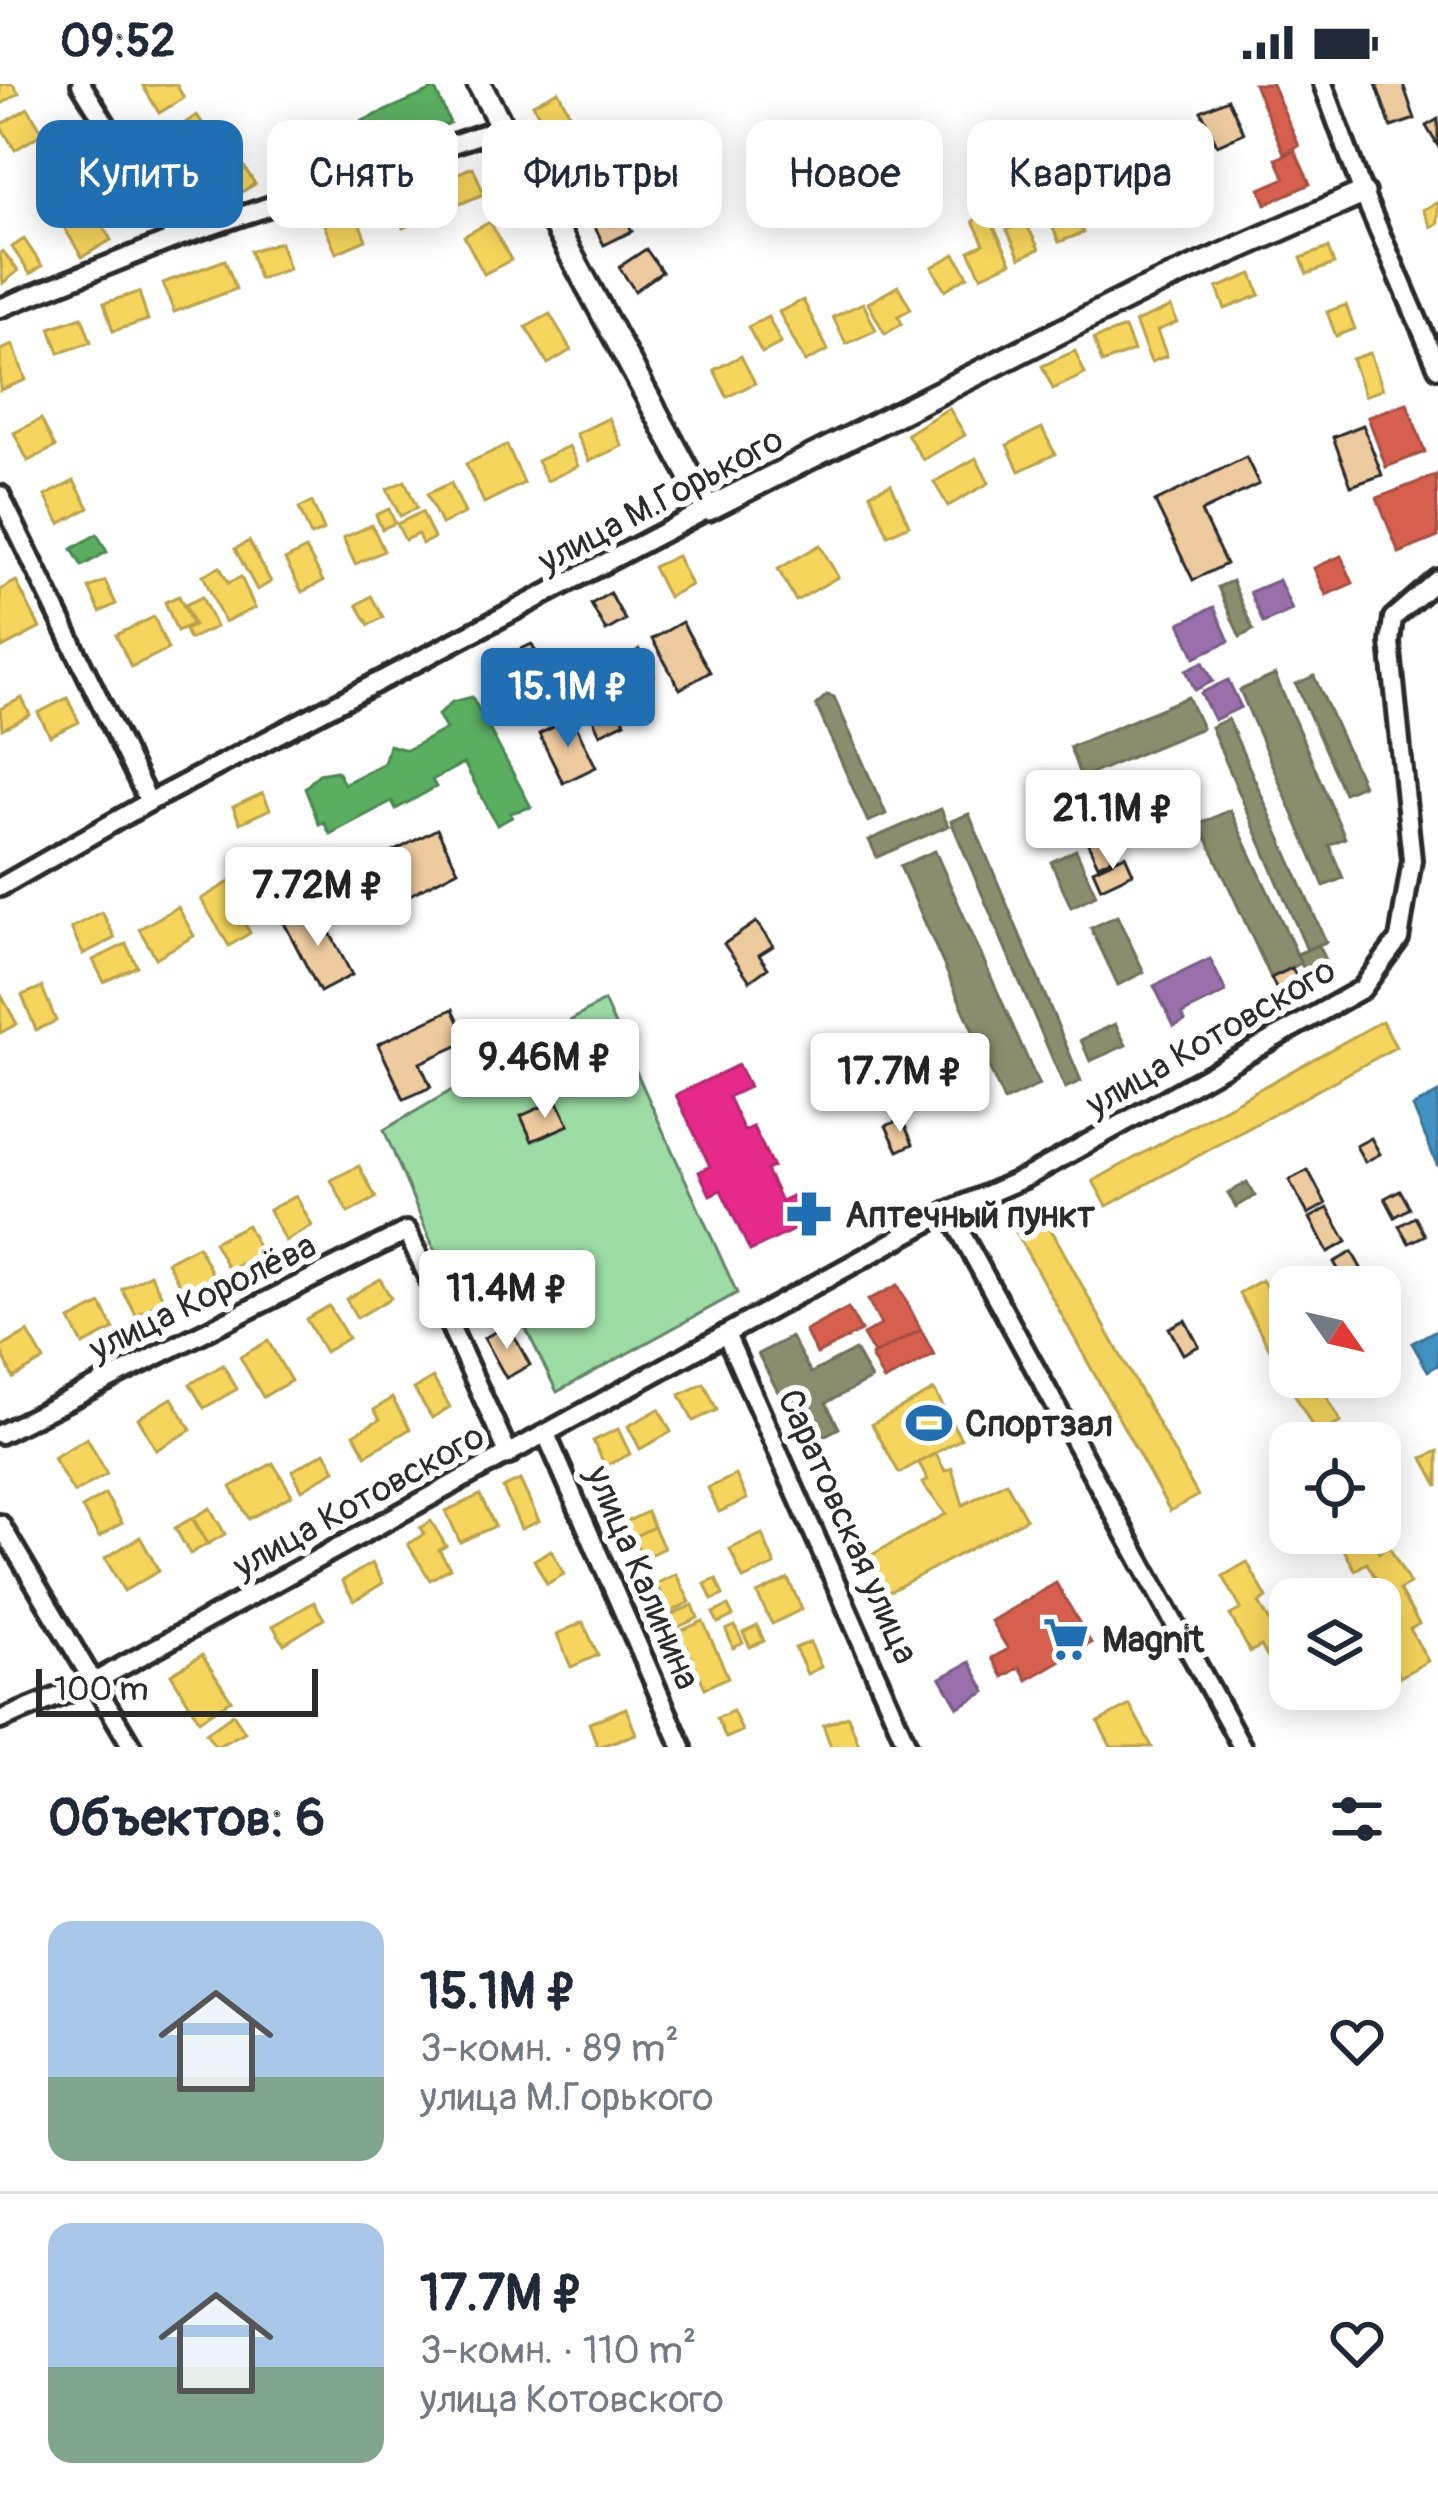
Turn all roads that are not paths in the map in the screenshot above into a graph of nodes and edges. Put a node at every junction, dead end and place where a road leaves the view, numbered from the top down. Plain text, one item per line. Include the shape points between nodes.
1 (81, 84) edge
2 (479, 84) edge
3 (1323, 84) edge
4 (496, 120) edge
5 (482, 134) edge
6 (1363, 193) junction
7 (555, 228) edge
8 (176, 238) junction
9 (0, 308) edge
10 (1438, 368) edge
11 (0, 495) edge
12 (708, 509) junction
13 (1438, 579) edge
14 (149, 802) junction
15 (0, 886) edge
16 (949, 1211) junction
17 (726, 1334) junction
18 (0, 1434) edge
19 (546, 1434) junction
20 (509, 1455) junction
21 (0, 1524) edge
22 (92, 1683) junction
23 (0, 1720) edge
24 (132, 1747) edge
25 (682, 1747) edge
26 (908, 1747) edge
27 (1242, 1747) edge

1 - 8 street
2 - 4 street
3 - 6 street
5 - 8 street
6 - 10 street
6 - 12 street, улица М.Горького via 1141,291
7 - 12 street
8 - 9 street
11 - 14 street
12 - 14 street, улица М.Горького
13 - 16 street, улица Котовского via 1394,618 1392,630 1412,860 1399,939 1383,965 1325,1013 1027,1177
14 - 15 street, улица М.Горького
16 - 17 street, улица Котовского
16 - 27 street
17 - 19 street, улица Котовского
17 - 26 street, Саратовская улица
18 - 20 street, улица Королёва via 407,1231
19 - 20 street, улица Котовского
19 - 25 street, улица Калинина
20 - 22 street, улица Котовского
21 - 22 street
22 - 23 street, улица Котовского
22 - 24 street

